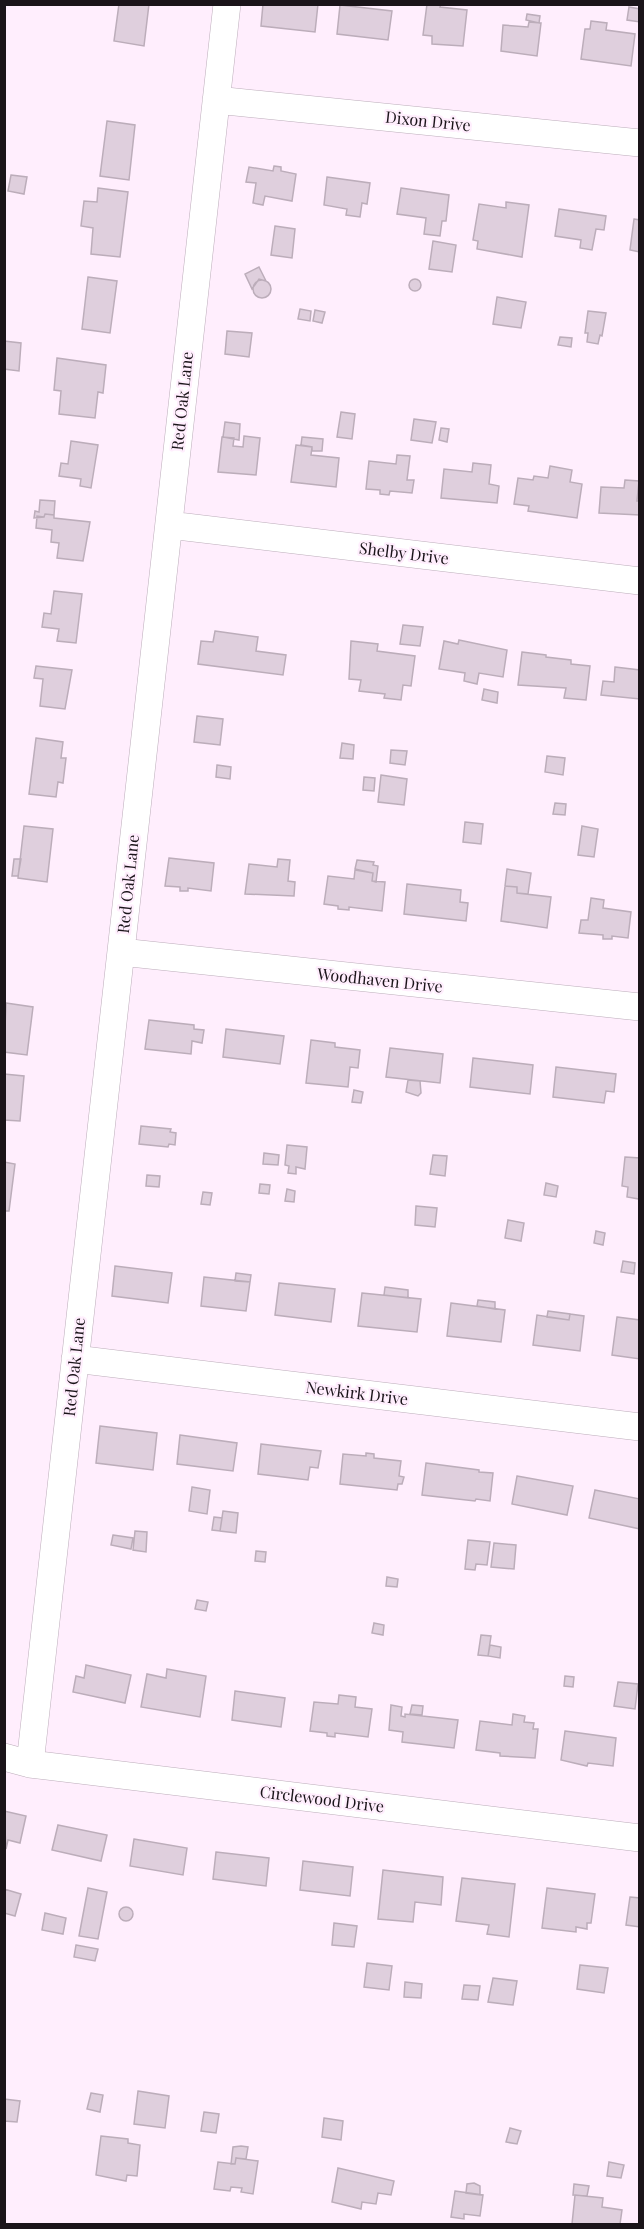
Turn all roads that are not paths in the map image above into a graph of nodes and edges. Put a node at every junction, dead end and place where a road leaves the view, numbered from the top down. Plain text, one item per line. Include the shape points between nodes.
1 (227, 4) edge
2 (216, 100) junction
3 (639, 143) edge
4 (169, 525) junction
5 (639, 581) edge
6 (121, 952) junction
7 (639, 1007) edge
8 (75, 1359) junction
9 (639, 1427) edge
10 (4, 1757) edge
11 (30, 1764) junction
12 (639, 1838) edge

1 - 2 street, Red Oak Lane
2 - 3 street, Dixon Drive
2 - 4 street, Red Oak Lane
4 - 5 street, Shelby Drive
4 - 6 street, Red Oak Lane
6 - 7 street, Woodhaven Drive
6 - 8 street, Red Oak Lane
8 - 9 street, Newkirk Drive
8 - 11 street, Red Oak Lane
10 - 11 street, Circlewood Drive
11 - 12 street, Circlewood Drive

